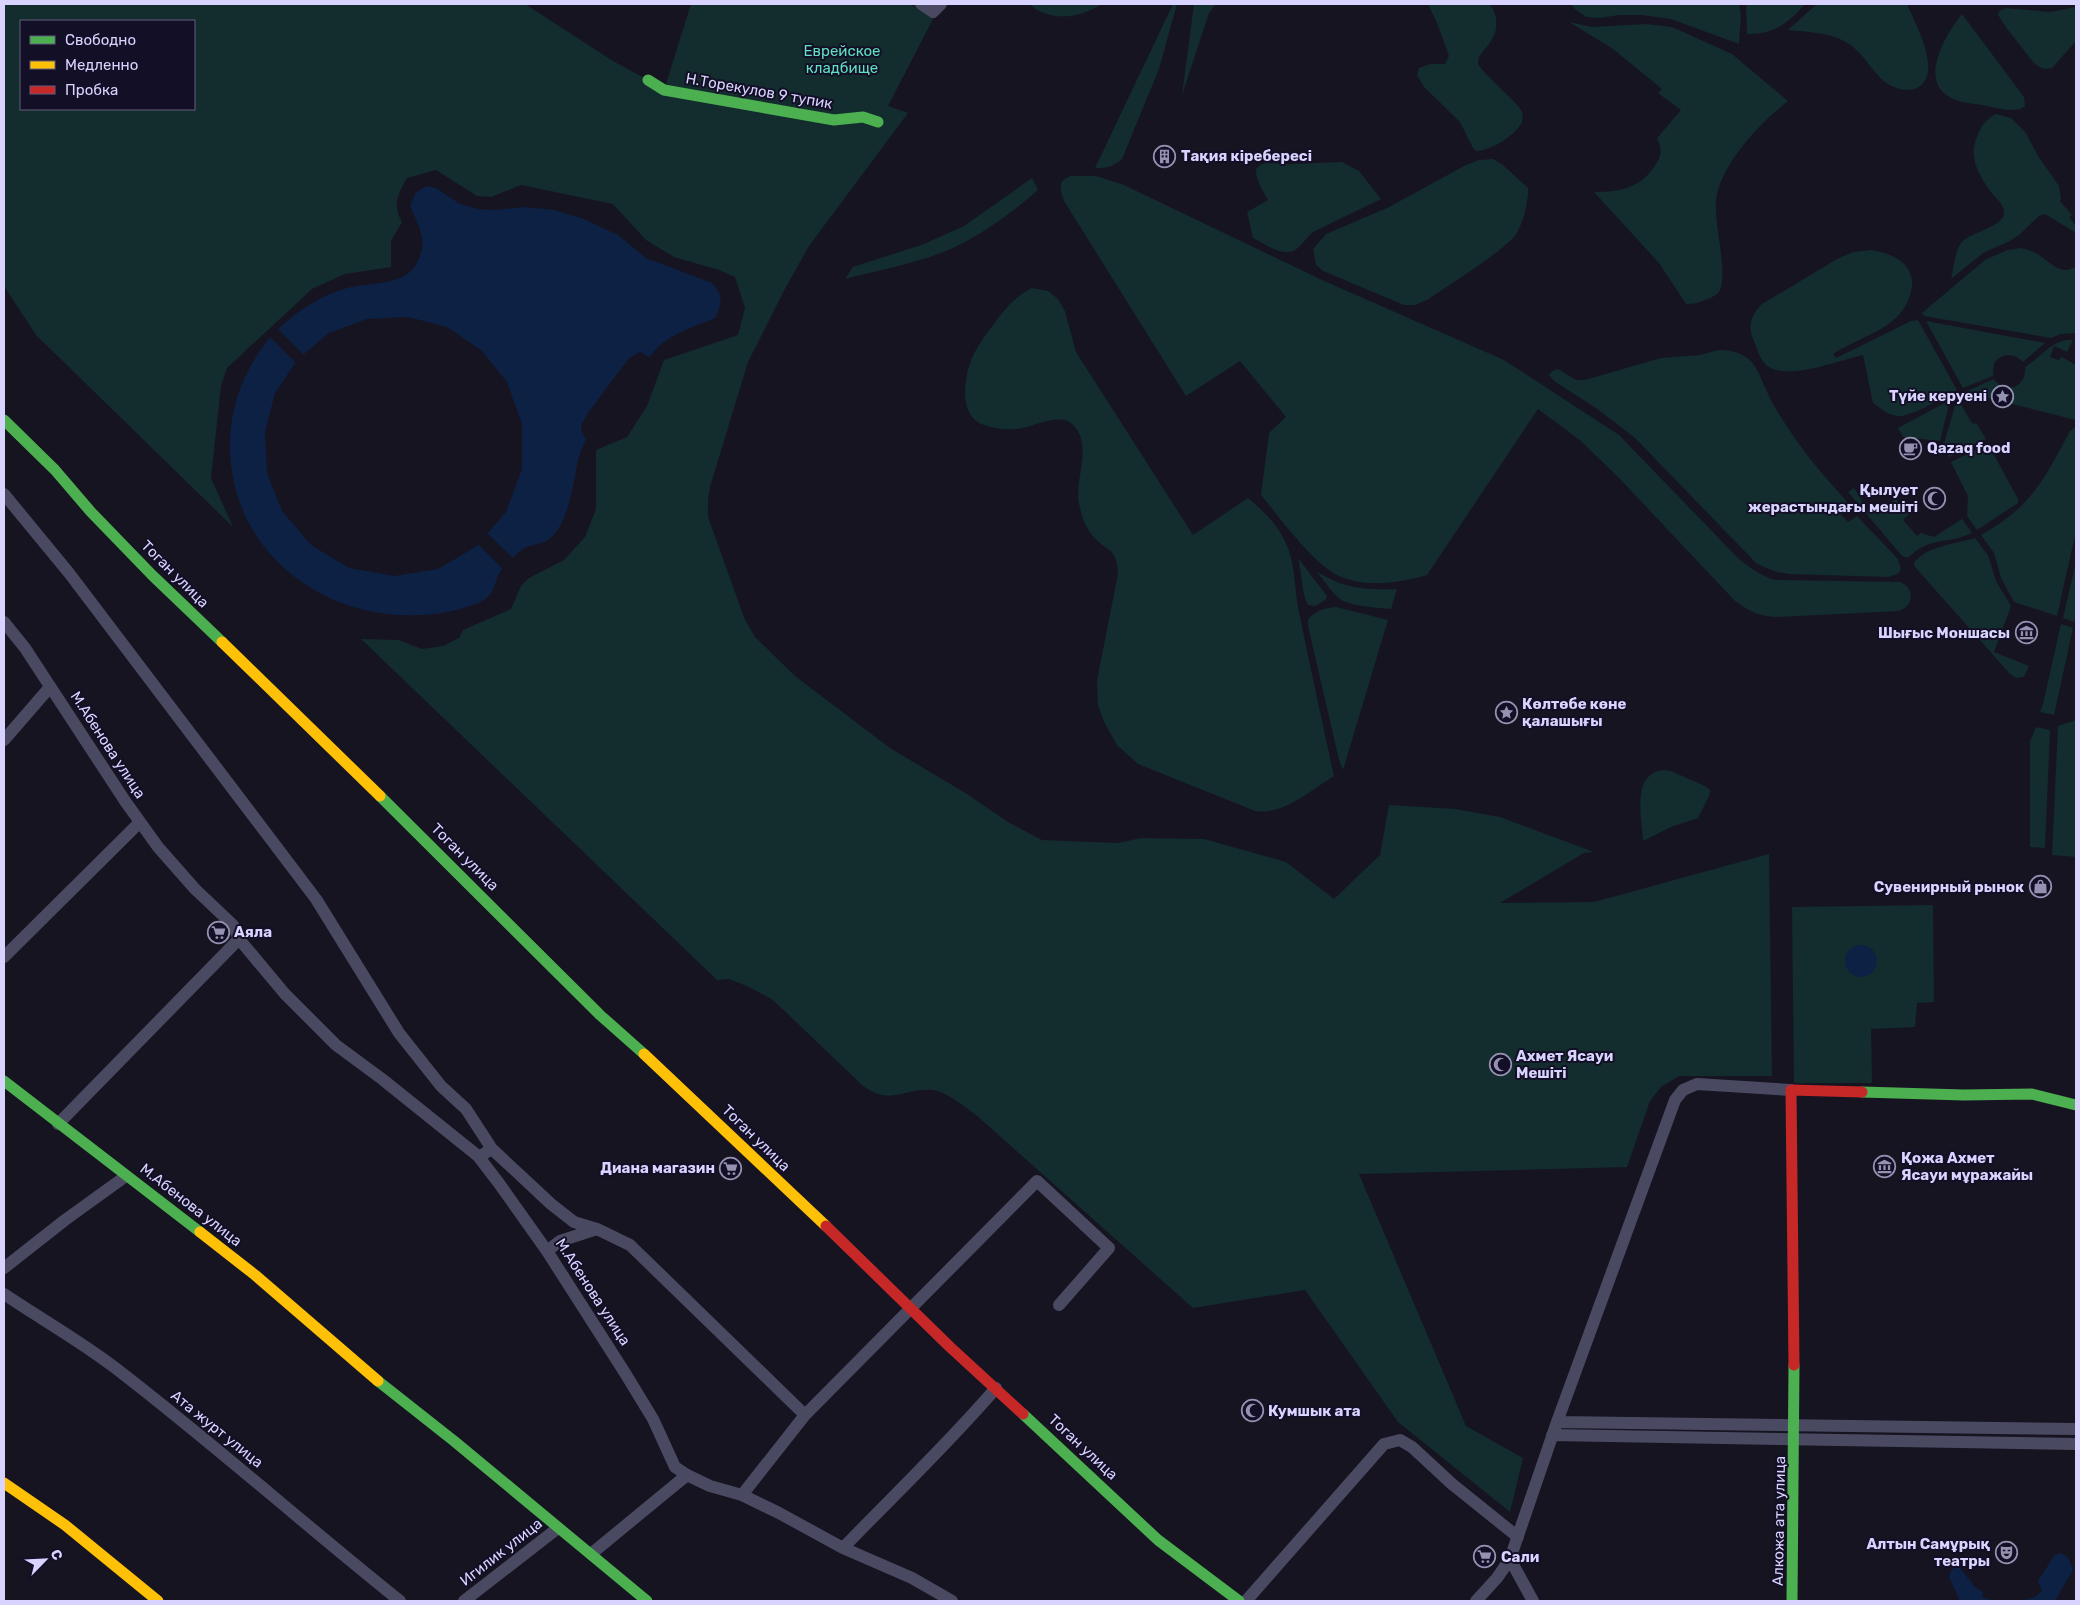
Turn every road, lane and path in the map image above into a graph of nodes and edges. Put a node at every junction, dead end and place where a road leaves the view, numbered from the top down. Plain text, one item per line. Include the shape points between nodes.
1 (921, 4) edge
2 (941, 4) edge
3 (648, 80) dead end
4 (878, 122) dead end
5 (4, 420) edge
6 (4, 494) edge
7 (4, 622) edge
8 (50, 687) junction
9 (4, 740) edge
10 (140, 822) junction
11 (239, 939) junction
12 (4, 957) edge
13 (4, 1081) edge
14 (1791, 1090) junction
15 (2076, 1105) edge
16 (58, 1124) junction
17 (492, 1149) junction
18 (478, 1156) junction
19 (126, 1176) junction
20 (597, 1229) junction
21 (547, 1251) junction
22 (4, 1268) edge
23 (4, 1294) edge
24 (1059, 1305) dead end
25 (912, 1308) junction
26 (996, 1388) junction
27 (805, 1415) junction
28 (1557, 1422) junction
29 (1795, 1425) junction
30 (2076, 1429) edge
31 (1552, 1436) junction
32 (1794, 1440) junction
33 (2076, 1444) edge
34 (687, 1476) junction
35 (4, 1483) edge
36 (742, 1495) junction
37 (558, 1528) junction
38 (1518, 1537) junction
39 (843, 1548) junction
40 (591, 1554) junction
41 (1510, 1559) junction
42 (158, 1601) edge
43 (400, 1601) edge
44 (464, 1601) edge
45 (648, 1601) edge
46 (952, 1601) edge
47 (1239, 1601) edge
48 (1246, 1601) edge
49 (1476, 1601) edge
50 (1533, 1601) edge
51 (1792, 1601) edge

1 - 2 street via 933,12
3 - 4 street, Н.Торекулов 9 тупик via 664,90 834,120 863,117
5 - 25 street, Тоган улица via 152,575 298,714 600,1015
6 - 17 street via 69,573 316,899 400,1033 441,1086 466,1109
7 - 8 street, М.Абенова улица
8 - 9 street, М.Абенова улица
8 - 10 street, М.Абенова улица
10 - 11 street, М.Абенова улица via 195,889 233,925
10 - 12 street, М.Абенова улица
11 - 16 street
11 - 18 street, М.Абенова улица via 284,994 336,1046
13 - 16 street, М.Абенова улица
14 - 15 street via 2032,1094
14 - 28 street via 1697,1084 1683,1090 1675,1100
14 - 29 street, Алкожа ата улица
16 - 19 street, М.Абенова улица
17 - 18 street
17 - 20 street via 574,1222
18 - 21 street, М.Абенова улица
19 - 22 street
19 - 37 street, М.Абенова улица via 255,1275 356,1364
20 - 21 street via 560,1241
20 - 27 street via 630,1245
21 - 34 street, М.Абенова улица via 648,1412 675,1467
23 - 43 street, Ата журт улица via 116,1369
24 - 25 street via 1109,1248 1037,1181
25 - 26 street, Тоган улица
25 - 27 street
26 - 39 street via 963,1427
26 - 47 street, Тоган улица via 1158,1540
27 - 36 street
28 - 29 street
28 - 31 street
29 - 30 street
29 - 32 street, Алкожа ата улица
31 - 32 street
31 - 38 street
32 - 33 street
32 - 51 street, Алкожа ата улица
34 - 36 street, М.Абенова улица
34 - 40 street
35 - 42 street via 65,1526
36 - 39 street, М.Абенова улица
37 - 40 street, М.Абенова улица
37 - 44 street, Игилик улица
38 - 41 street
38 - 48 street via 1400,1440 1384,1444
39 - 46 street, М.Абенова улица via 912,1578
40 - 45 street, М.Абенова улица
41 - 49 street
41 - 50 street

